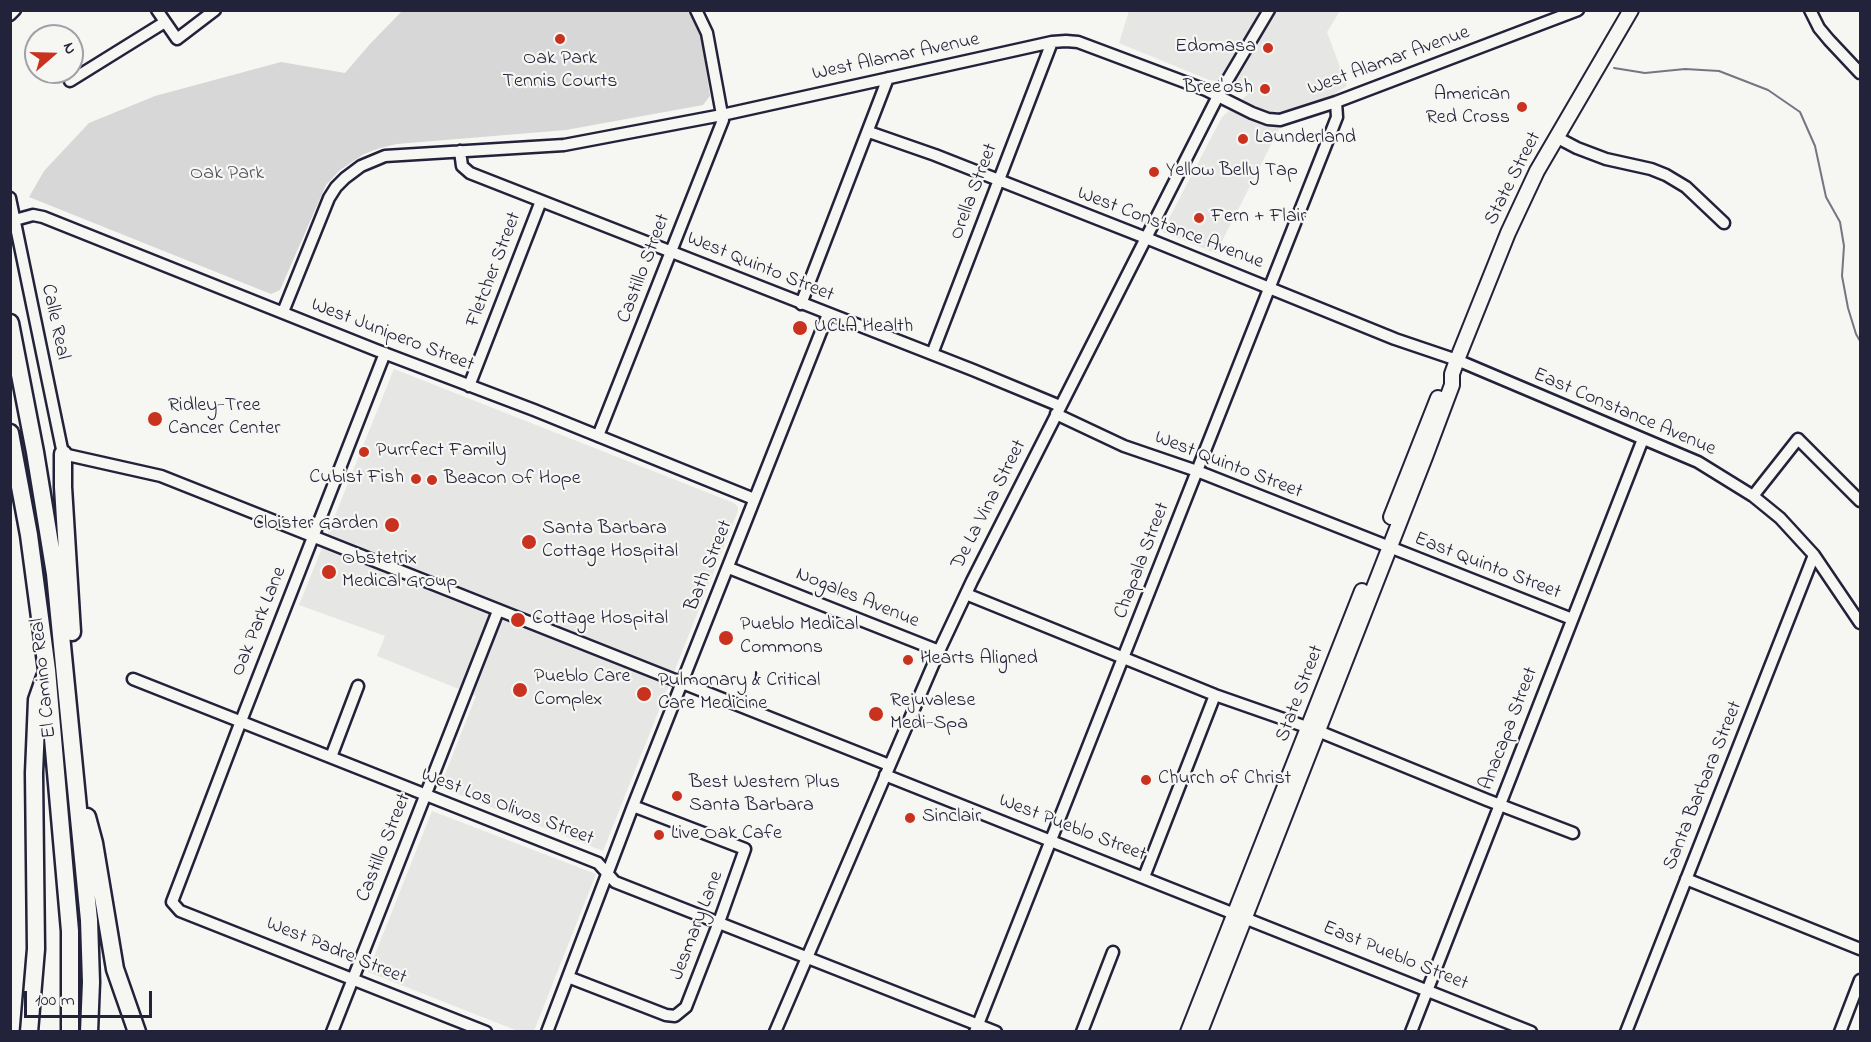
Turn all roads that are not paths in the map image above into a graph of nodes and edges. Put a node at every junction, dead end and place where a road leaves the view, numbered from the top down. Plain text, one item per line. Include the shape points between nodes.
1 (15, 10) edge
2 (157, 10) edge
3 (215, 10) edge
4 (696, 10) edge
5 (1269, 10) edge
6 (1578, 10) edge
7 (1631, 10) edge
8 (1810, 10) edge
9 (10, 15) edge
10 (165, 22) junction
11 (1052, 42) junction
12 (84, 72) edge
13 (1860, 73) edge
14 (888, 78) junction
15 (1218, 96) junction
16 (1336, 102) junction
17 (722, 115) junction
18 (869, 132) junction
19 (1557, 137) junction
20 (460, 151) junction
21 (999, 181) junction
22 (10, 198) edge
23 (541, 201) junction
24 (15, 220) junction
25 (1724, 223) dead end
26 (1146, 238) junction
27 (670, 252) junction
28 (1269, 287) junction
29 (801, 304) junction
30 (283, 312) junction
31 (828, 314) junction
32 (10, 323) edge
33 (385, 353) junction
34 (932, 354) junction
35 (1454, 367) junction
36 (469, 386) junction
37 (1058, 410) junction
38 (10, 433) edge
39 (598, 436) junction
40 (1643, 439) junction
41 (63, 454) junction
42 (1197, 471) junction
43 (1754, 496) junction
44 (754, 498) junction
45 (1860, 501) edge
46 (314, 537) junction
47 (1384, 546) junction
48 (1814, 555) junction
49 (729, 568) junction
50 (966, 594) junction
51 (498, 610) junction
52 (1572, 619) junction
53 (1860, 623) edge
54 (939, 651) junction
55 (1123, 659) junction
56 (47, 670) junction
57 (133, 679) dead end
58 (682, 683) junction
59 (358, 686) dead end
60 (1215, 695) junction
61 (70, 719) junction
62 (241, 721) junction
63 (1314, 729) junction
64 (331, 757) junction
65 (887, 770) junction
66 (77, 784) junction
67 (425, 795) junction
68 (1499, 804) junction
69 (633, 806) junction
70 (1573, 833) dead end
71 (1051, 842) junction
72 (608, 873) junction
73 (1144, 877) junction
74 (1686, 879) junction
75 (173, 905) joint
76 (1240, 914) junction
77 (719, 922) junction
78 (1860, 949) edge
79 (1113, 952) dead end
80 (807, 957) junction
81 (568, 977) junction
82 (352, 978) junction
83 (1860, 980) edge
84 (1428, 989) junction
85 (977, 1028) edge
86 (29, 1032) edge
87 (70, 1032) edge
88 (89, 1032) edge
89 (137, 1032) edge
90 (332, 1032) edge
91 (486, 1032) edge
92 (547, 1032) edge
93 (775, 1032) edge
94 (996, 1032) edge
95 (1082, 1032) edge
96 (1188, 1032) edge
97 (1200, 1032) edge
98 (1411, 1032) edge
99 (1531, 1032) edge
100 (1626, 1032) edge
101 (1840, 1032) edge

1 - 9 street
2 - 10 street
3 - 10 street via 177,39
4 - 17 street via 707,33
5 - 15 street, De La Vina Street
6 - 16 street, West Alamar Avenue
7 - 19 main road, State Street
8 - 13 street via 1829,40
10 - 12 street
11 - 14 street, West Alamar Avenue
11 - 15 street, West Alamar Avenue via 1078,42
11 - 21 street, Orella Street
14 - 17 street, West Alamar Avenue
14 - 18 street
15 - 16 street, West Alamar Avenue via 1252,113 1280,120
15 - 26 street, De La Vina Street
16 - 28 street, Chapala Street via 1337,117
17 - 20 street, West Alamar Avenue via 564,145
17 - 27 street, Castillo Street via 722,125
18 - 21 street, West Constance Avenue
18 - 29 street
19 - 25 street via 1595,156 1666,175 1686,187
19 - 35 main road, State Street via 1508,233
20 - 23 street, West Quinto Street via 465,170
20 - 30 street, West Alamar Avenue via 385,156 345,178 330,198
21 - 26 street, West Constance Avenue
21 - 34 street, Orella Street
22 - 24 street, Calle Real
23 - 27 street, West Quinto Street
23 - 36 street, Fletcher Street
24 - 30 street, West Junipero Street via 43,216
24 - 41 street, Calle Real
26 - 28 street, West Constance Avenue
26 - 37 street, De La Vina Street
27 - 29 street, West Quinto Street
27 - 39 street, Castillo Street
28 - 35 street, West Constance Avenue
28 - 42 street, Chapala Street
29 - 31 street, West Quinto Street
30 - 33 street, West Junipero Street
31 - 34 street, West Quinto Street
31 - 44 street, Bath Street
32 - 61 highway, El Camino Real via 52,554
33 - 36 street, West Junipero Street
33 - 46 street, Oak Park Lane
34 - 37 street, West Quinto Street
35 - 40 street, East Constance Avenue
35 - 47 main road, State Street via 1449,394
36 - 39 street, West Junipero Street
37 - 42 street, West Quinto Street via 1124,446
37 - 50 street, De La Vina Street
38 - 56 highway, El Camino Real via 29,535
39 - 44 street, West Junipero Street
40 - 43 street, East Constance Avenue via 1698,462
40 - 52 street, Anacapa Street
41 - 46 street, West Pueblo Street via 161,476
41 - 61 highway via 73,636
42 - 47 street, West Quinto Street
42 - 55 street, Chapala Street
43 - 45 street via 1798,439
43 - 48 street, East Constance Avenue
44 - 49 street, Bath Street
46 - 51 street, West Pueblo Street
46 - 62 street, Oak Park Lane
47 - 52 street, East Quinto Street
47 - 63 main road, State Street
48 - 53 street, East Constance Avenue
48 - 74 street, Santa Barbara Street
49 - 54 street, Nogales Avenue
49 - 58 street, Bath Street
50 - 54 street, De La Vina Street
50 - 55 street
51 - 58 street, West Pueblo Street
51 - 67 street, Castillo Street
52 - 68 street, Anacapa Street
54 - 65 street, De La Vina Street
55 - 60 street
55 - 71 street, Chapala Street
56 - 86 highway via 37,700 36,917
56 - 87 highway, El Camino Real via 70,931
57 - 62 street, West Los Olivos Street
58 - 65 street, West Pueblo Street
58 - 69 street, Bath Street
59 - 64 street
60 - 63 street
60 - 73 street
61 - 66 highway, El Camino Real
62 - 64 street, West Los Olivos Street
62 - 75 street, Oak Park Lane via 172,897
63 - 68 street
63 - 76 main road, State Street
64 - 67 street, West Los Olivos Street
65 - 71 street, West Pueblo Street
65 - 80 street, De La Vina Street
66 - 88 highway, El Camino Real via 90,941
66 - 89 highway via 94,843 115,969
67 - 72 street, West Los Olivos Street via 598,863
67 - 82 street, Castillo Street
68 - 70 street
68 - 84 street, Anacapa Street
69 - 72 street, Bath Street
69 - 77 street, Jesmary Lane via 745,849
71 - 73 street, West Pueblo Street
71 - 85 street, Chapala Street
72 - 77 street, West Los Olivos Street via 615,882
72 - 81 street, Bath Street
73 - 76 street, West Pueblo Street
74 - 78 street
74 - 100 street, Santa Barbara Street
75 - 82 street, West Padre Street
76 - 84 street, East Pueblo Street
76 - 96 main road, State Street
76 - 97 main road, State Street
77 - 80 street, West Los Olivos Street
77 - 81 street, Jesmary Lane via 686,1007 675,1016
79 - 95 street
80 - 85 street, West Los Olivos Street
80 - 93 street, De La Vina Street
81 - 92 street, Bath Street
82 - 90 street, Castillo Street
82 - 91 street, West Padre Street
83 - 101 street
84 - 98 street, Anacapa Street
84 - 99 street, East Pueblo Street
85 - 94 street, West Los Olivos Street

